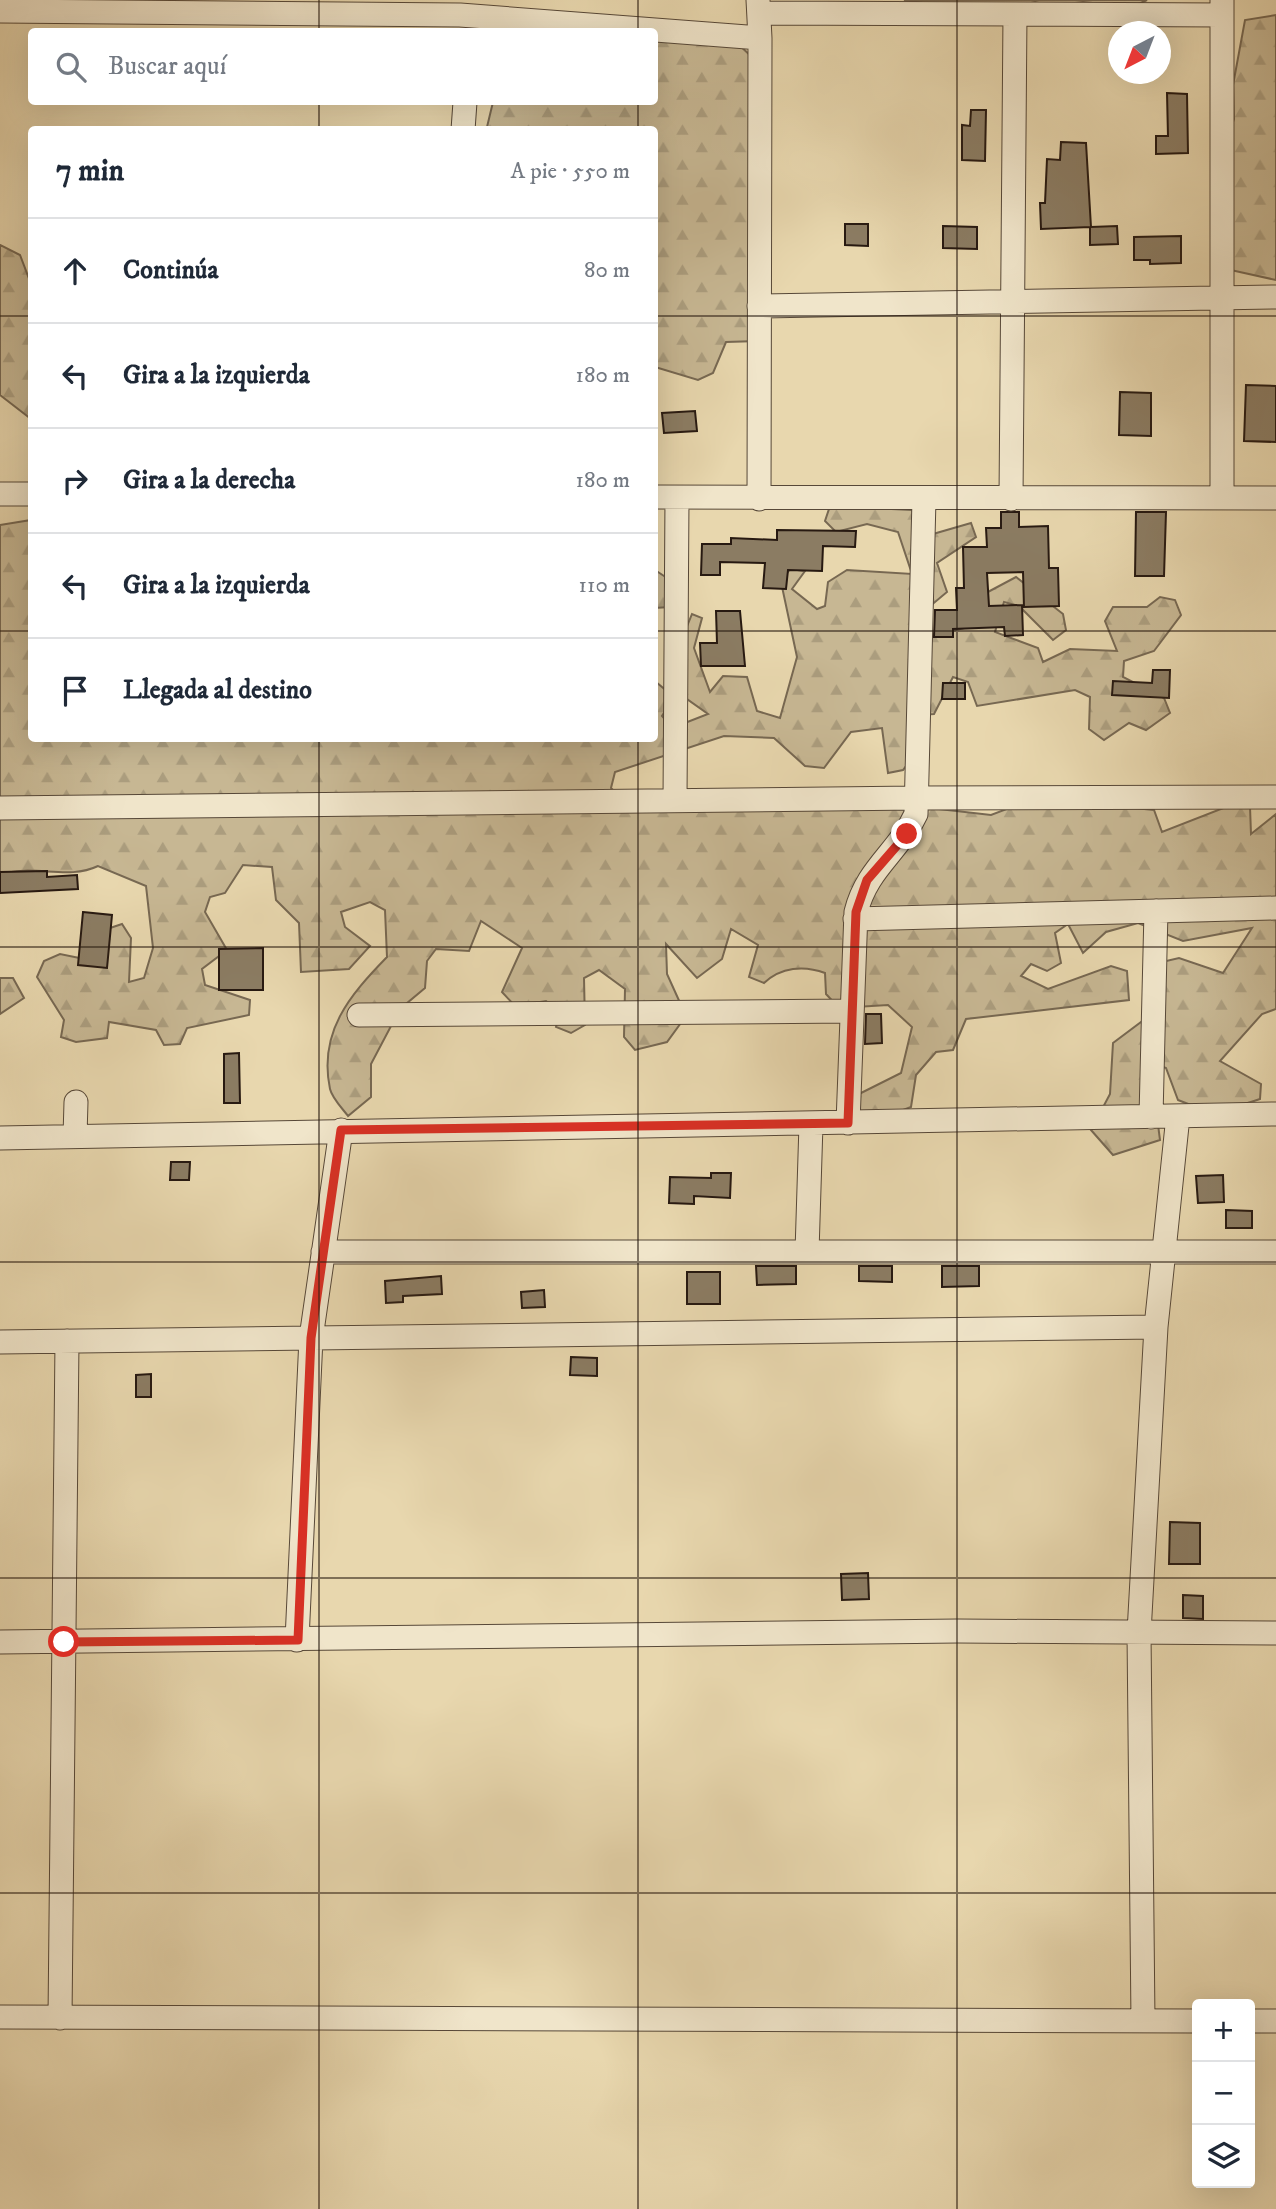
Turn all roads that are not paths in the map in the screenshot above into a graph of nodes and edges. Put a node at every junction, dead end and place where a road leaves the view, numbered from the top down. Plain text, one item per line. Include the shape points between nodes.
1 (234, 6) edge
2 (759, 6) edge
3 (1222, 8) edge
4 (0, 11) edge
5 (1015, 14) junction
6 (472, 16) edge
7 (629, 28) edge
8 (658, 30) edge
9 (760, 38) junction
10 (465, 105) edge
11 (463, 126) edge
12 (1276, 297) edge
13 (1221, 298) junction
14 (1013, 302) junction
15 (759, 306) junction
16 (0, 494) edge
17 (28, 494) edge
18 (666, 498) edge
19 (1222, 498) junction
20 (1276, 498) edge
21 (758, 499) junction
22 (923, 499) junction
23 (1011, 499) junction
24 (1276, 797) edge
25 (916, 798) junction
26 (676, 800) junction
27 (0, 808) edge
28 (1276, 908) edge
29 (1156, 911) junction
30 (855, 919) junction
31 (852, 1011) junction
32 (359, 1015) dead end
33 (76, 1102) dead end
34 (1276, 1114) edge
35 (1178, 1116) junction
36 (1151, 1117) junction
37 (848, 1123) junction
38 (811, 1124) junction
39 (341, 1130) junction
40 (75, 1136) junction
41 (0, 1138) edge
42 (323, 1252) junction
43 (807, 1252) junction
44 (1164, 1252) junction
45 (1276, 1252) edge
46 (1156, 1327) junction
47 (311, 1338) junction
48 (67, 1341) junction
49 (0, 1342) edge
50 (1139, 1633) junction
51 (1276, 1633) edge
52 (298, 1640) junction
53 (0, 1642) edge
54 (64, 1642) junction
55 (0, 2017) edge
56 (60, 2018) junction
57 (1143, 2021) junction
58 (1192, 2021) edge
59 (1255, 2021) edge
60 (1276, 2021) edge

1 - 4 street
1 - 6 street
2 - 5 street
2 - 9 street
3 - 5 street
3 - 13 street
5 - 14 street
6 - 7 street
8 - 9 street
9 - 15 street
10 - 11 street
12 - 13 street
13 - 14 street
13 - 19 street
14 - 15 street
14 - 23 street
15 - 21 street
16 - 17 street
18 - 21 street
18 - 26 street
19 - 20 street
19 - 23 street
21 - 22 street
22 - 23 street
22 - 25 street
24 - 25 street
25 - 26 street
25 - 30 street via 916,814 907,834 867,880
26 - 27 street
28 - 29 street
29 - 30 street
29 - 36 street
30 - 31 street
31 - 32 street
31 - 37 street
33 - 40 street
34 - 35 street
35 - 36 street
35 - 44 street
36 - 37 street
37 - 38 street
38 - 39 street
38 - 43 street
39 - 40 street
39 - 42 street
40 - 41 street
42 - 43 street
42 - 47 street
43 - 44 street
44 - 45 street
44 - 46 street
46 - 47 street
46 - 50 street
47 - 48 street
47 - 52 street
48 - 49 street
48 - 54 street
50 - 51 street
50 - 52 street via 958,1631
50 - 57 street
52 - 54 street
53 - 54 street
54 - 56 street
55 - 56 street
56 - 57 street
57 - 58 street
59 - 60 street

